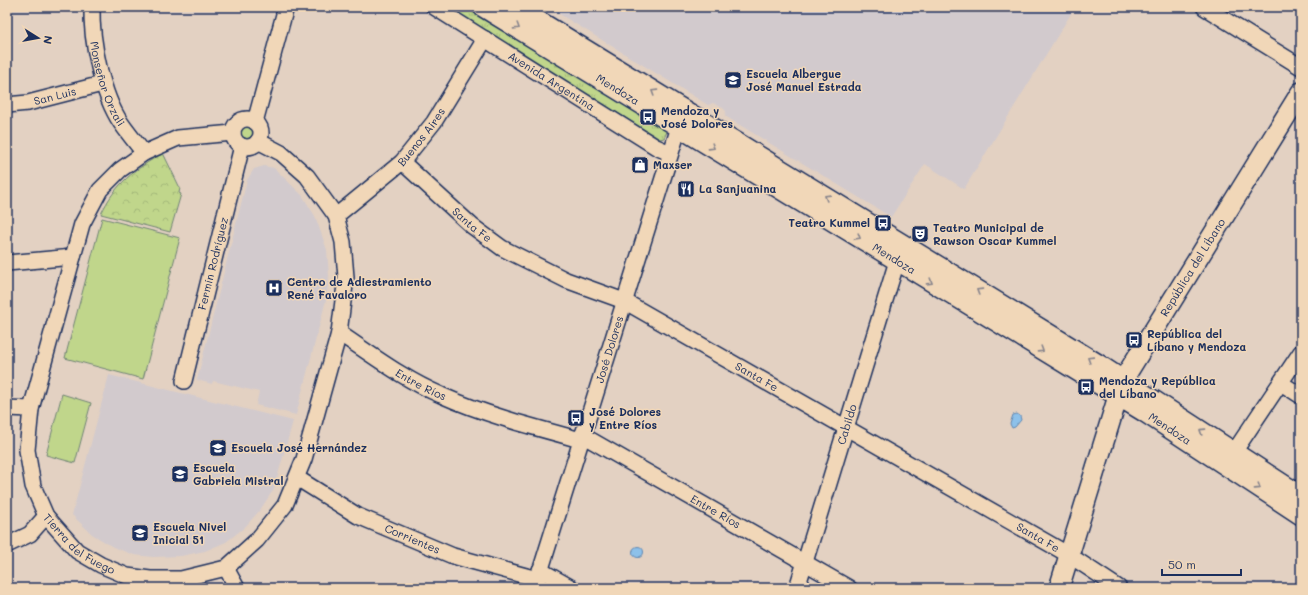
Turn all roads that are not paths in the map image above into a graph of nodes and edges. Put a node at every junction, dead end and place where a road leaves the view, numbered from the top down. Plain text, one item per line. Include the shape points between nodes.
1 (92, 7) edge
2 (276, 7) edge
3 (286, 7) edge
4 (434, 7) edge
5 (483, 7) edge
6 (516, 7) edge
7 (1204, 7) edge
8 (485, 39) junction
9 (1301, 67) edge
10 (102, 84) junction
11 (1301, 92) edge
12 (7, 105) edge
13 (683, 119) junction
14 (251, 121) junction
15 (233, 133) junction
16 (258, 140) junction
17 (242, 146) junction
18 (144, 153) junction
19 (670, 153) junction
20 (402, 162) junction
21 (336, 216) junction
22 (896, 240) junction
23 (73, 257) junction
24 (924, 257) junction
25 (897, 261) junction
26 (7, 263) edge
27 (624, 301) junction
28 (339, 333) junction
29 (1301, 352) edge
30 (184, 381) dead end
31 (1281, 383) junction
32 (1120, 388) junction
33 (1301, 396) edge
34 (7, 408) edge
35 (31, 409) junction
36 (846, 427) junction
37 (582, 438) junction
38 (1230, 459) junction
39 (297, 478) junction
40 (1301, 496) edge
41 (1301, 515) edge
42 (46, 516) junction
43 (7, 545) edge
44 (1069, 555) junction
45 (805, 562) junction
46 (226, 568) junction
47 (537, 579) edge
48 (125, 582) edge
49 (237, 588) edge
50 (572, 588) edge
51 (797, 588) edge
52 (849, 588) edge
53 (1059, 588) edge
54 (1119, 588) edge

1 - 10 street, Monseñor Orzali
2 - 14 street
3 - 14 street
4 - 8 street, Avenida Argentina
5 -> 13 main road, Mendoza
13 -> 6 main road, Mendoza
7 - 9 street
8 - 19 street, Avenida Argentina via 656,147
8 - 20 street, Buenos Aires via 434,122
10 - 12 street, San Luis via 28,103
10 - 18 street, Monseñor Orzali via 120,122
11 - 32 main road, República del Líbano
13 - 19 street, José Dolores
22 -> 13 main road, Mendoza
13 -> 25 main road, Mendoza
14 - 15 street via 236,124
14 - 16 street via 260,132
15 - 17 street via 235,141
15 - 18 street, Tierra del Fuego via 178,138
16 - 17 street via 251,146
16 - 21 street, Tierra del Fuego via 281,153 307,176
17 - 30 street, Fermín Rodríguez
18 - 23 street, Tierra del Fuego via 120,170 100,190 82,224
19 - 27 street, José Dolores
20 - 21 street, Buenos Aires
20 - 27 street, Santa Fe via 472,226 502,248 566,280
21 - 28 street, Tierra del Fuego via 343,242 346,277
22 - 24 main road, Mendoza
22 - 25 street, Cabildo
23 - 26 street
23 - 35 street, Tierra del Fuego
24 - 25 street
32 -> 24 main road, Mendoza
25 -> 32 main road, Mendoza
25 - 36 street, Cabildo
27 - 36 street, Santa Fe
27 - 37 street, José Dolores
28 - 37 street, Entre Ríos via 391,368 440,395 500,418
28 - 39 street, Tierra del Fuego
29 - 31 street
31 - 33 street
31 - 38 street
32 - 38 main road, Mendoza
32 - 44 main road, República del Líbano
34 - 35 street
35 - 42 street, Tierra del Fuego via 27,450 33,486
36 - 44 street, Santa Fe
36 - 45 street, Cabildo
37 - 45 street, Entre Ríos
37 - 47 street, José Dolores
38 - 40 main road, Mendoza
38 -> 41 main road, Mendoza
39 - 46 street, Tierra del Fuego via 285,505 257,540
39 - 47 street, Corrientes via 358,516 453,556
42 - 43 street via 30,534
42 - 48 street, Tierra del Fuego via 77,551
44 - 53 main road, República del Líbano
44 - 54 street, Santa Fe
45 - 51 street, Cabildo
45 - 52 street, Entre Ríos
46 - 48 street, Tierra del Fuego via 181,578
46 - 49 street
47 - 50 street, Corrientes

